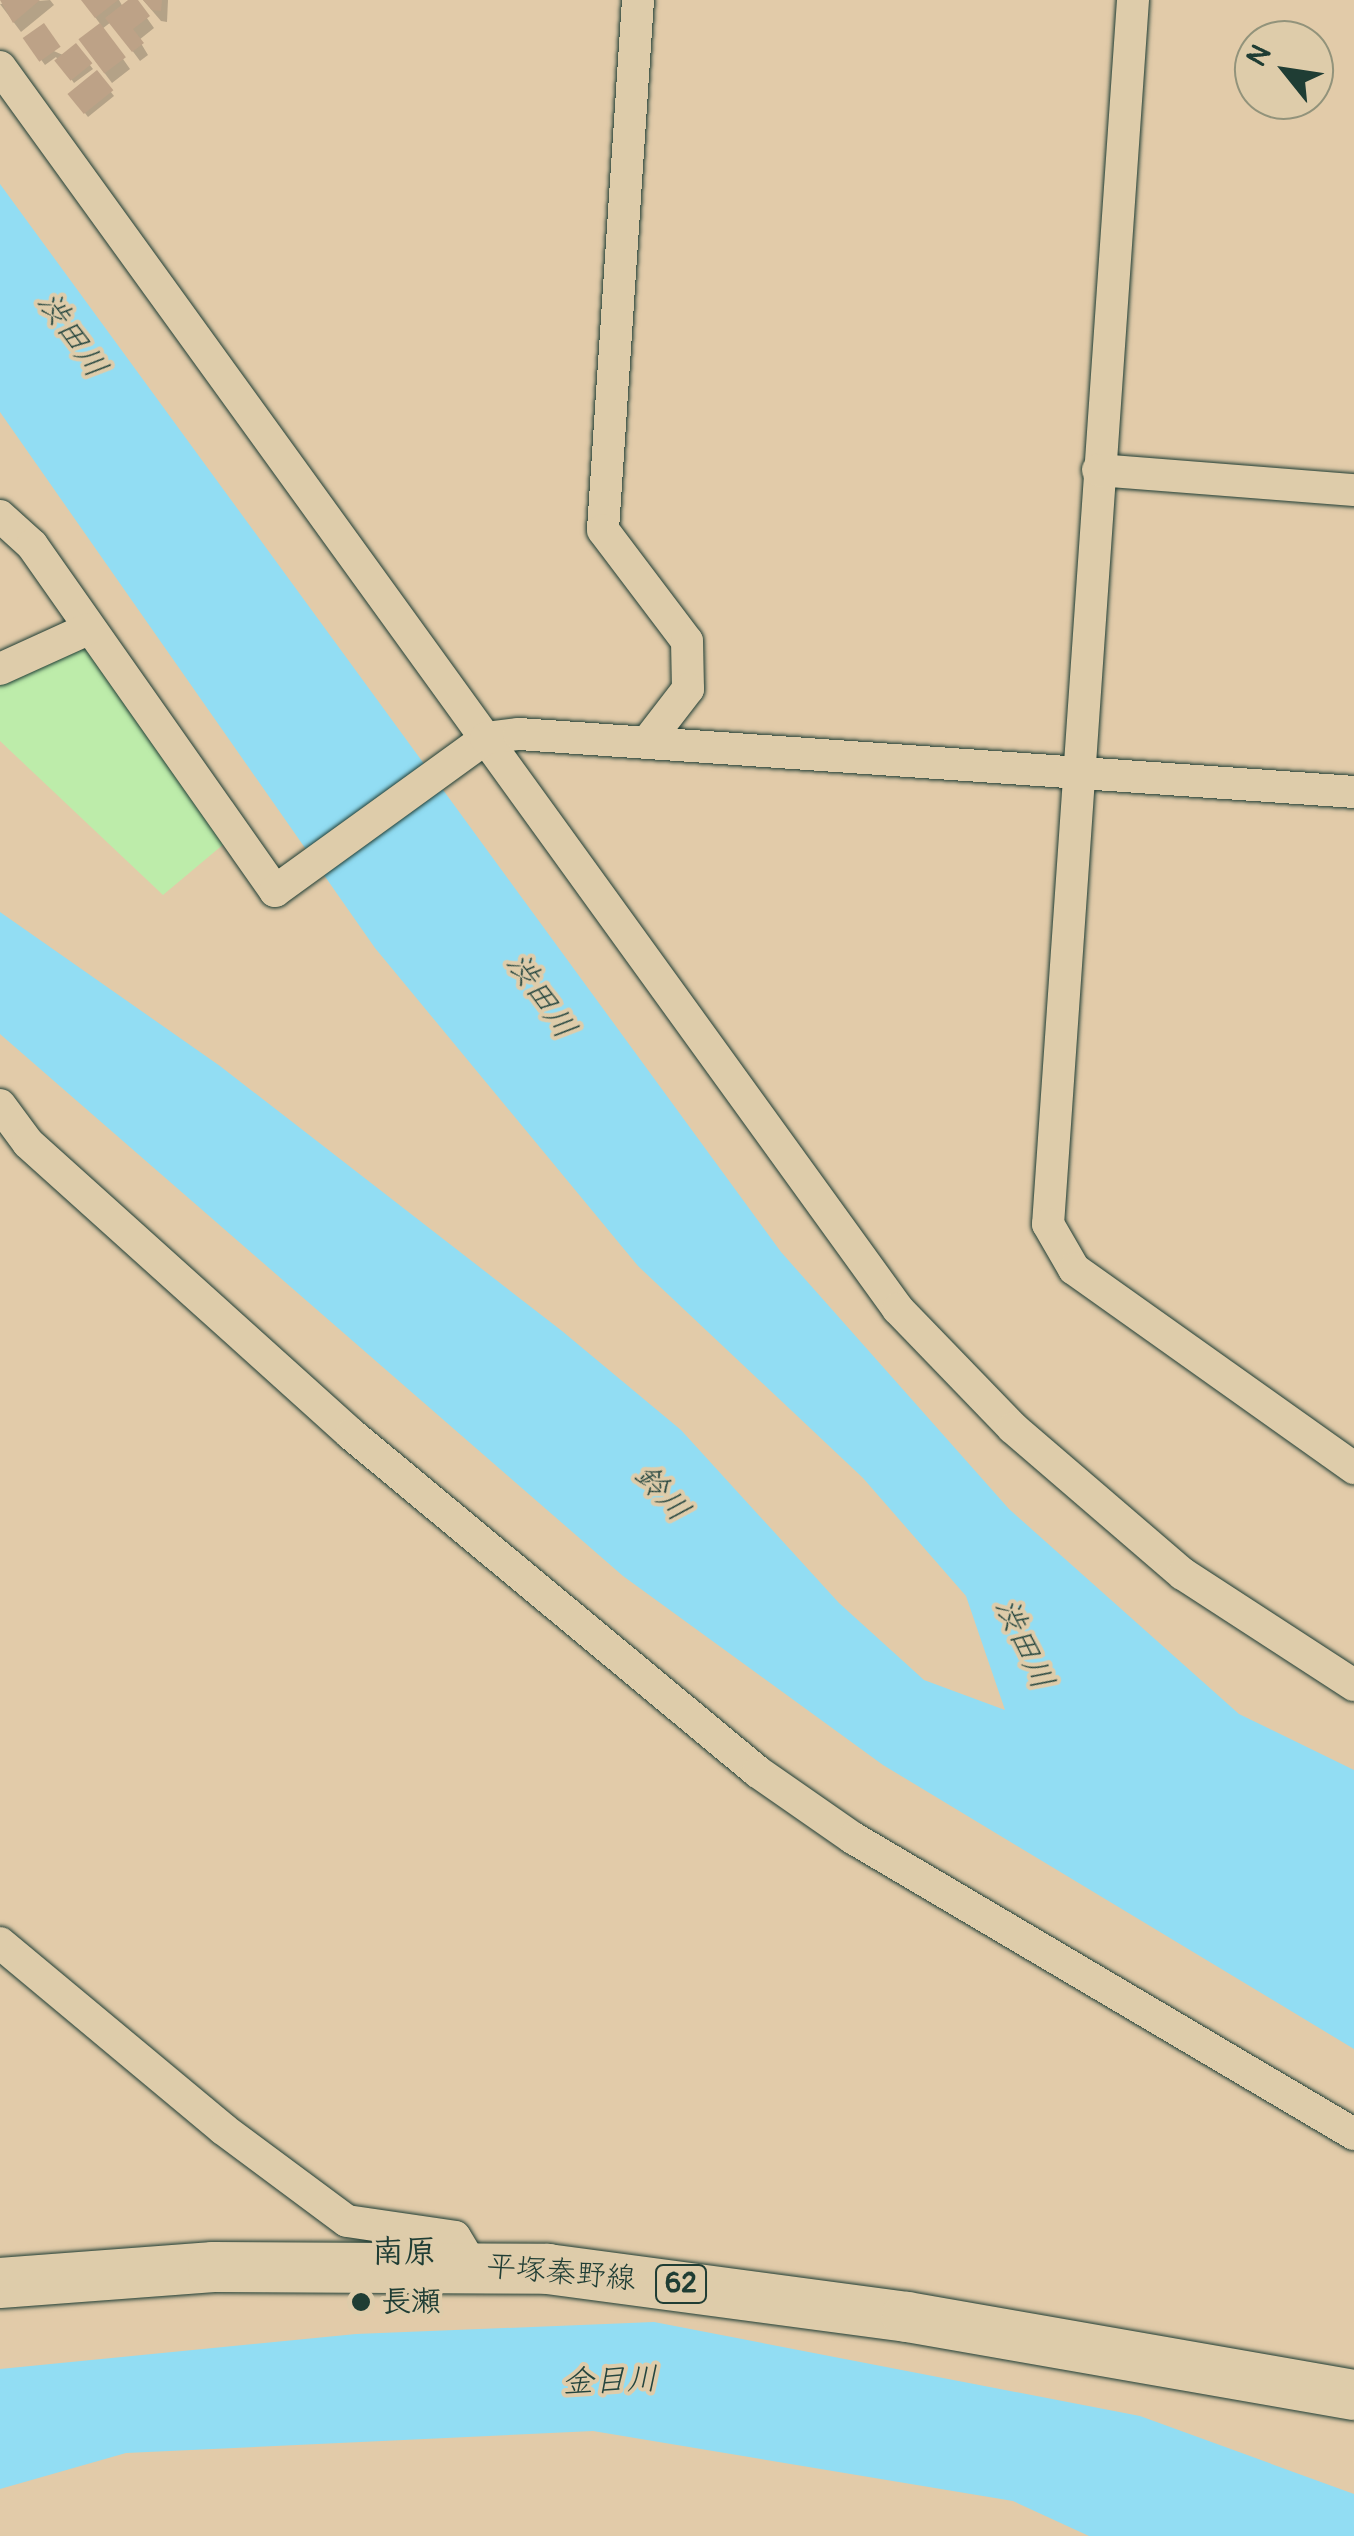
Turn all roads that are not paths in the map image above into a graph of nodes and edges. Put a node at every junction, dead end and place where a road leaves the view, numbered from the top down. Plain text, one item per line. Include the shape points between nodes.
1 (638, 0) edge
2 (1133, 0) edge
3 (0, 67) edge
4 (1098, 470) junction
5 (1354, 490) edge
6 (0, 516) edge
7 (88, 629) junction
8 (0, 669) edge
9 (486, 738) junction
10 (648, 741) junction
11 (1076, 775) junction
12 (1354, 792) edge
13 (0, 1105) edge
14 (1354, 1468) edge
15 (1354, 1685) edge
16 (0, 1943) edge
17 (1354, 2134) edge
18 (472, 2265) junction
19 (0, 2283) edge
20 (1354, 2395) edge

1 - 10 street via 603,530 687,641 688,688
2 - 4 street
3 - 9 street
4 - 5 street
4 - 11 street
6 - 7 street via 32,545
7 - 8 street
7 - 9 street via 275,891
9 - 10 street
9 - 15 street via 898,1308 1013,1428 1183,1574
10 - 11 street
11 - 12 street
11 - 14 street via 1048,1224 1074,1269
13 - 17 street via 28,1142 351,1434 758,1772 854,1838
16 - 18 street via 223,2129 347,2221 454,2237
18 - 19 main road, 平塚秦野線 / 62 via 213,2267
18 - 20 main road, 平塚秦野線 / 62 via 755,2294

